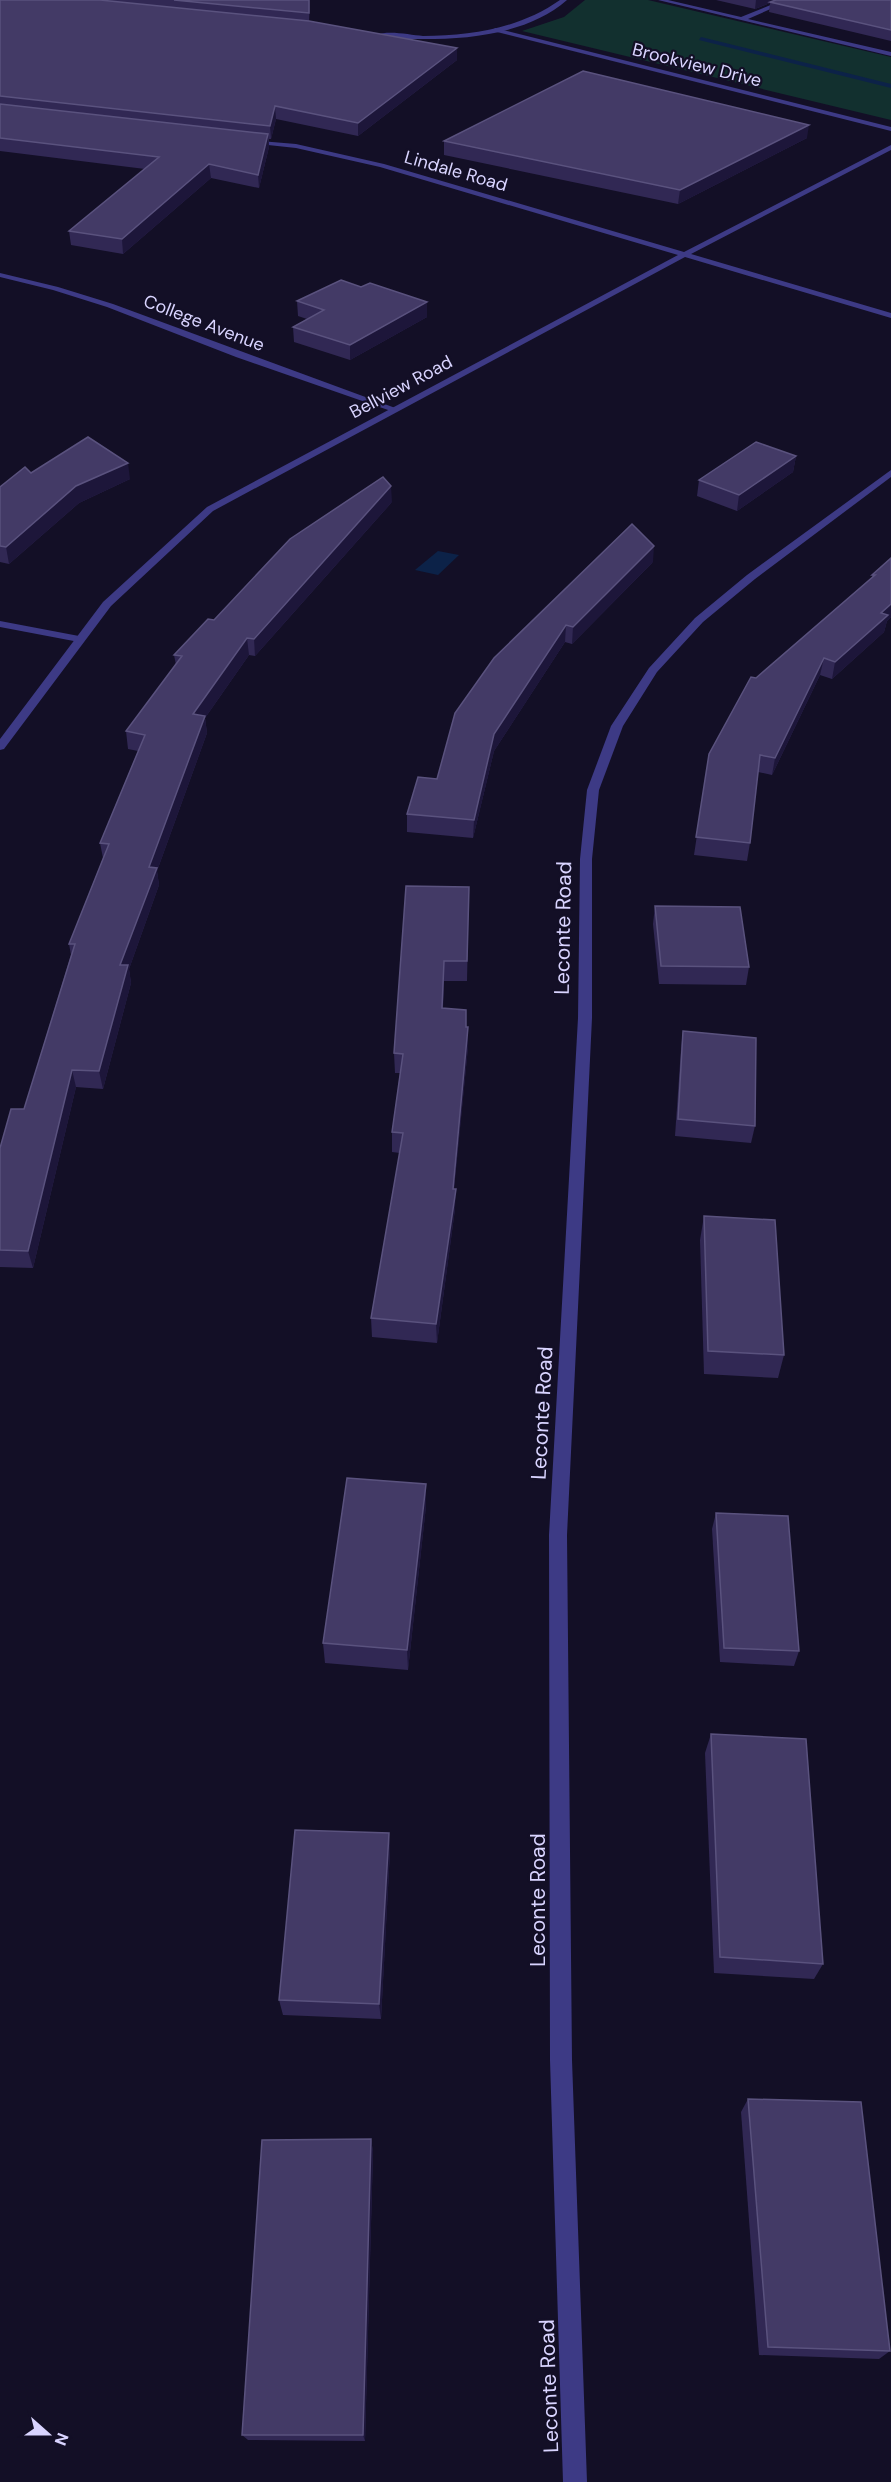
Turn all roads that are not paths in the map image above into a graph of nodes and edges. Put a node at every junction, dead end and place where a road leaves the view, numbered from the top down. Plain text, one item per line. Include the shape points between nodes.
1 (564, 0) edge
2 (661, 0) edge
3 (788, 0) edge
4 (742, 20) junction
5 (495, 30) junction
6 (369, 34) edge
7 (891, 54) edge
8 (891, 129) edge
9 (237, 139) edge
10 (891, 147) edge
11 (685, 254) junction
12 (0, 275) edge
13 (891, 316) edge
14 (394, 409) junction
15 (891, 474) edge
16 (0, 624) edge
17 (79, 639) junction
18 (0, 747) edge
19 (575, 2482) edge

1 - 5 street via 544,14
2 - 4 street
3 - 4 street
4 - 7 street
5 - 6 street via 403,38
5 - 8 street, Brookview Drive
9 - 11 street, Lindale Road via 296,146 382,165
10 - 11 street, Bellview Road
11 - 13 street, Lindale Road
11 - 14 street, Bellview Road
12 - 14 street, College Avenue via 43,283 96,300
14 - 17 street, Bellview Road via 210,509 107,604
15 - 19 street, Leconte Road via 699,620 653,670 617,726 593,790 586,859 585,1018 558,1535 561,2060
16 - 17 street
17 - 18 street, Bellview Road

